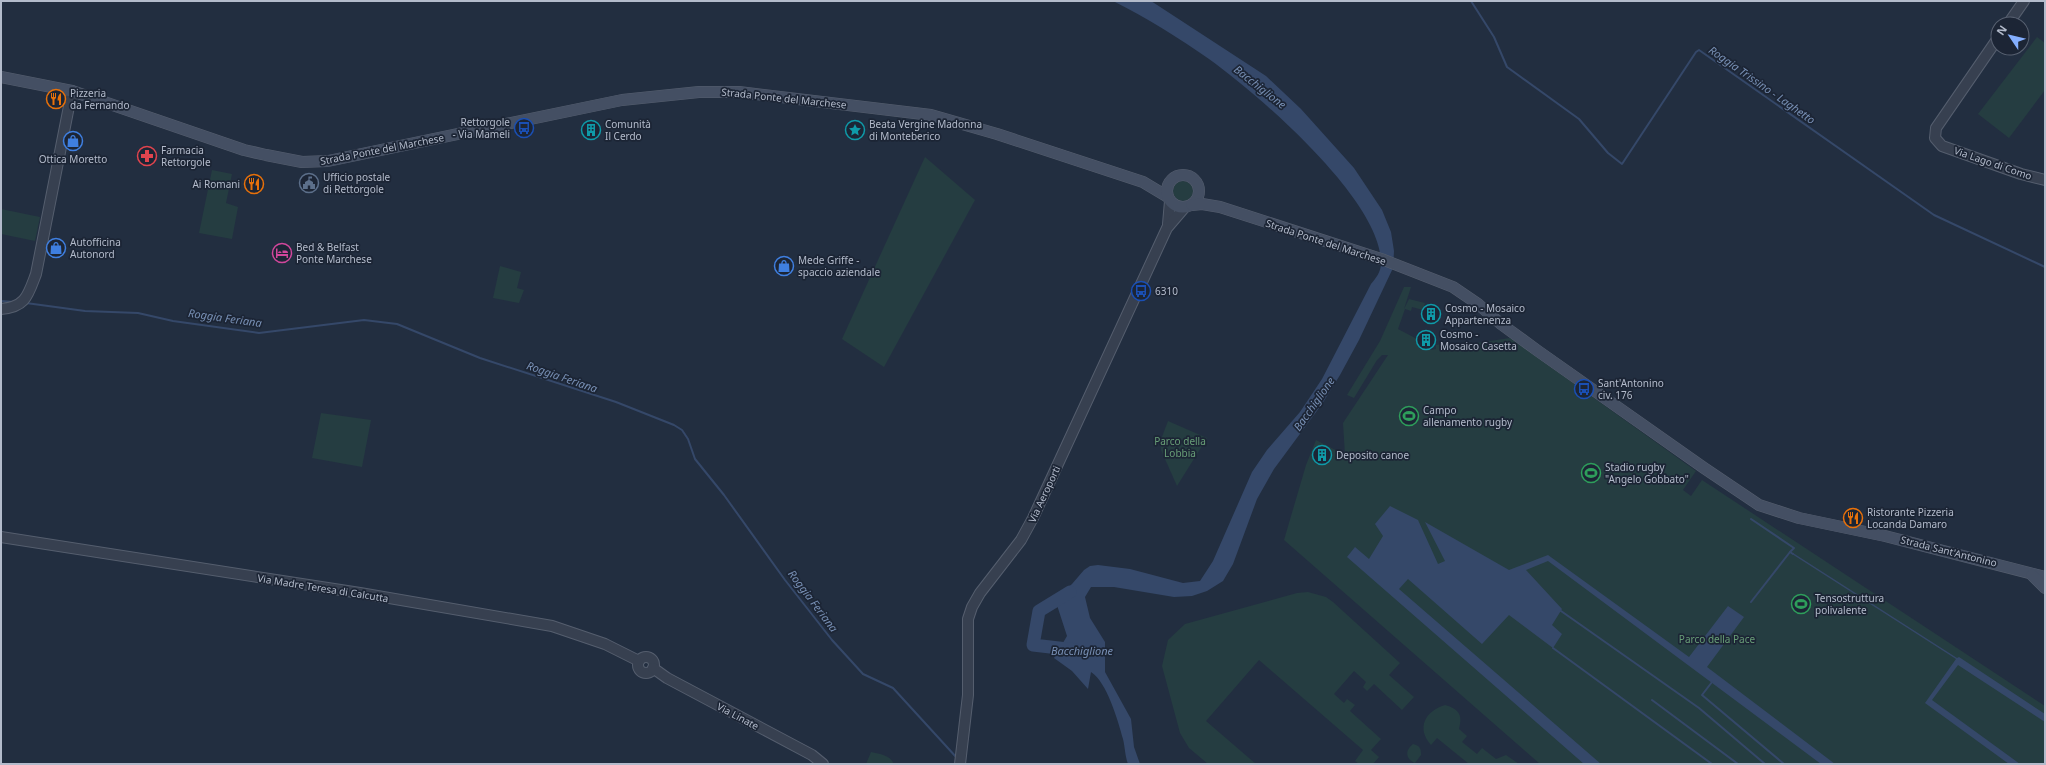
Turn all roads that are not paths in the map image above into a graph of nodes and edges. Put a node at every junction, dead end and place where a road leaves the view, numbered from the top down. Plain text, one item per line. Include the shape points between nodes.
1 (2024, 1) edge
2 (2014, 16) edge
3 (1990, 50) edge
4 (1, 77) edge
5 (72, 91) junction
6 (1172, 179) junction
7 (2045, 180) edge
8 (1143, 182) junction
9 (1199, 190) junction
10 (1169, 199) junction
11 (1188, 206) junction
12 (1220, 207) junction
13 (1167, 228) junction
14 (1455, 291) joint
15 (1, 309) edge
16 (1, 537) edge
17 (2028, 572) junction
18 (2045, 577) edge
19 (2045, 588) edge
20 (653, 668) joint
21 (823, 764) edge
22 (960, 764) edge

1 - 2 street
3 - 7 street, Via Lago di Como via 1936,128 1935,138 1942,146
4 - 5 main road, Strada Ponte del Marchese
5 - 8 main road, Strada Ponte del Marchese via 244,150 302,162 328,161 644,96 739,92 931,114
5 - 15 street via 36,274 28,295 21,304
6 - 8 main road, Strada Ponte del Marchese
6 - 9 main road, Strada Ponte del Marchese via 1180,175 1189,176 1196,181
6 - 10 main road via 1167,188
8 - 10 main road, Strada Ponte del Marchese
9 - 11 main road via 1198,198
9 - 12 main road, Strada Ponte del Marchese
10 - 11 main road, Strada Ponte del Marchese via 1176,206
10 - 13 street, Via Aeroporti
11 - 12 main road, Strada Ponte del Marchese via 1202,204
11 - 13 street, Via Aeroporti
12 - 14 main road, Strada Ponte del Marchese via 1384,260 1431,278
13 - 22 street, Via Aeroporti via 1033,518 1021,540 972,607 968,620 968,695
14 - 17 main road, Strada Sant'Antonino via 1478,304 1498,322 1759,505 1799,518 1885,536
16 - 20 street, Via Madre Teresa di Calcutta via 552,626 605,644 639,661 645,657 650,658 654,662
17 - 18 main road, Strada Sant'Antonino
17 - 19 main road, Strada Sant'Antonino
20 - 21 street, Via Linate

